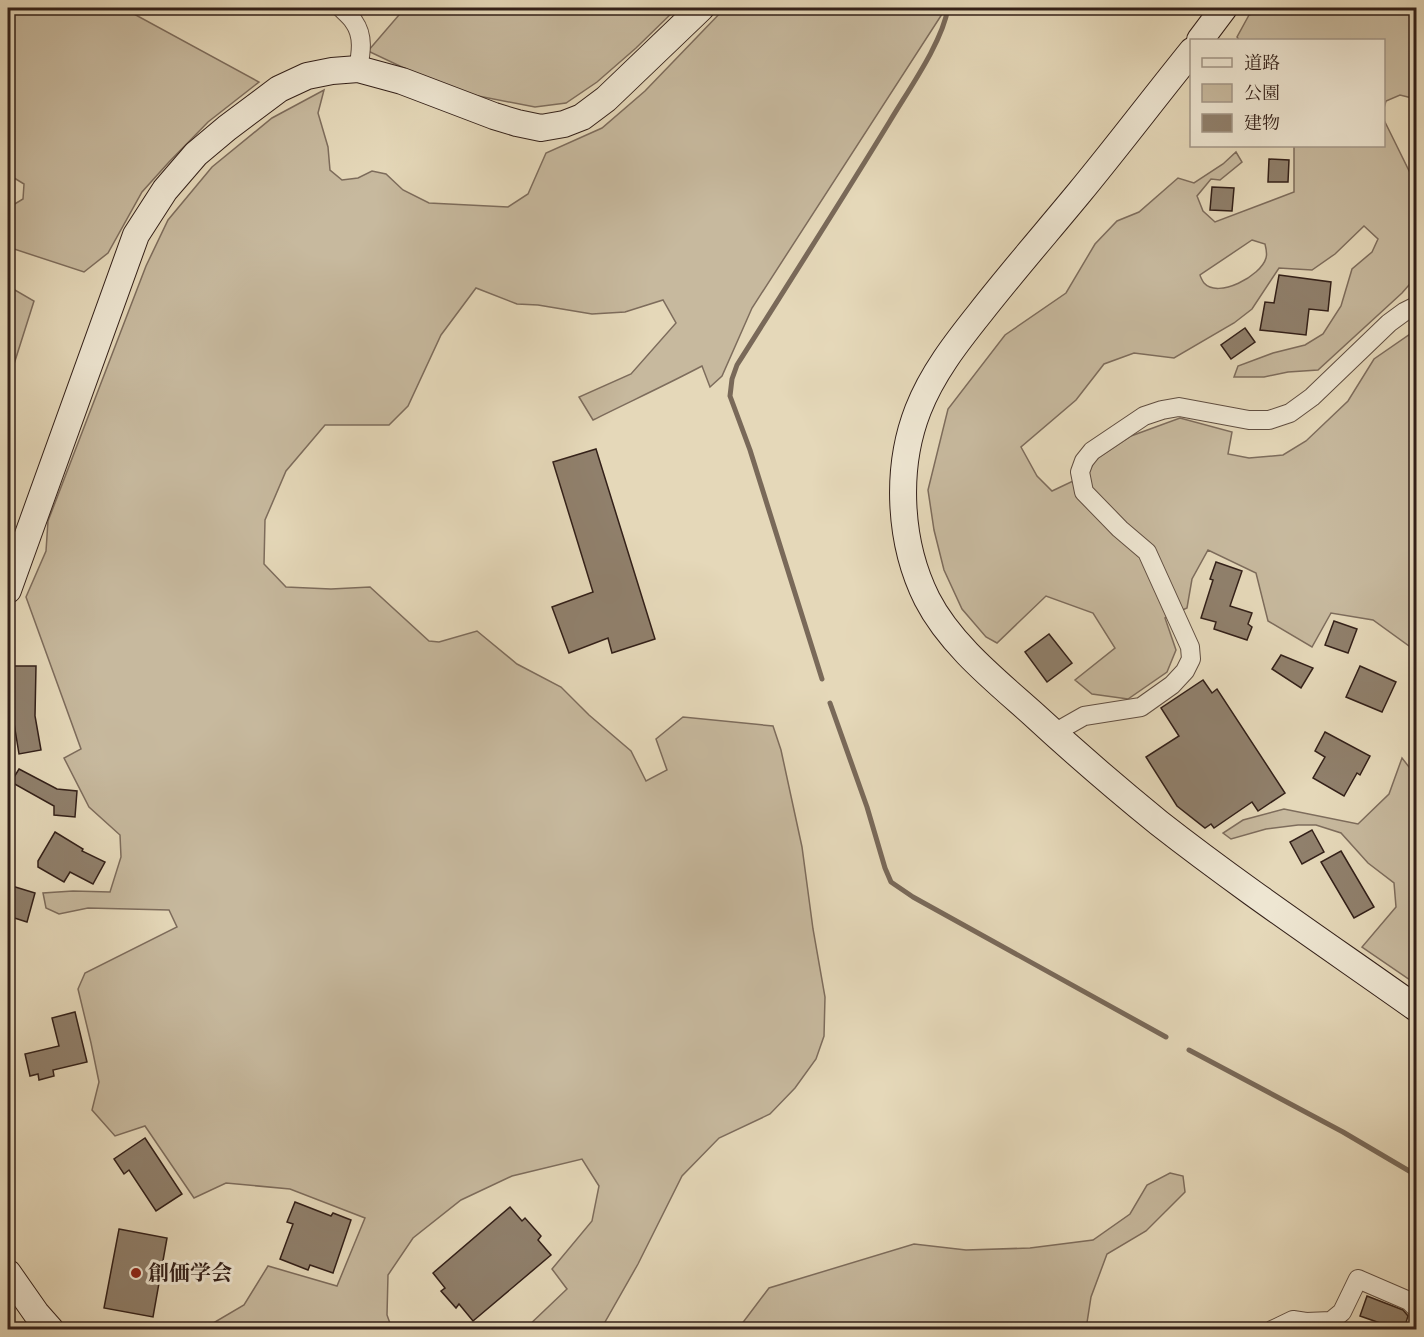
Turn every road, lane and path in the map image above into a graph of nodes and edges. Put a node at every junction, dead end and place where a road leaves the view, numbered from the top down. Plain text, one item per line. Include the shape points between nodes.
1 (341, 8) edge
2 (701, 8) edge
3 (1224, 8) edge
4 (1201, 39) edge
5 (1190, 52) edge
6 (358, 69) junction
7 (1416, 306) edge
8 (8, 590) edge
9 (1053, 733) junction
10 (1416, 1008) edge
11 (8, 1273) edge
12 (1416, 1308) edge
13 (51, 1329) edge
14 (1272, 1329) edge

1 - 6 street via 361,37
2 - 6 street via 606,99 582,117 564,124 541,128 517,123
3 - 4 street
5 - 9 street via 943,360 918,409 910,435 904,465 905,520 909,547 927,598 963,648
6 - 8 street via 307,76 279,89 196,154 165,190 136,236
7 - 9 street via 1389,323 1290,413 1269,420 1248,420 1179,407 1162,410 1144,416 1084,460 1080,472 1084,492 1147,552 1190,647 1191,659 1172,685 1141,707 1084,716
9 - 10 street via 1159,822
11 - 13 street
12 - 14 street via 1409,1301 1358,1279 1342,1312 1331,1321 1293,1320

